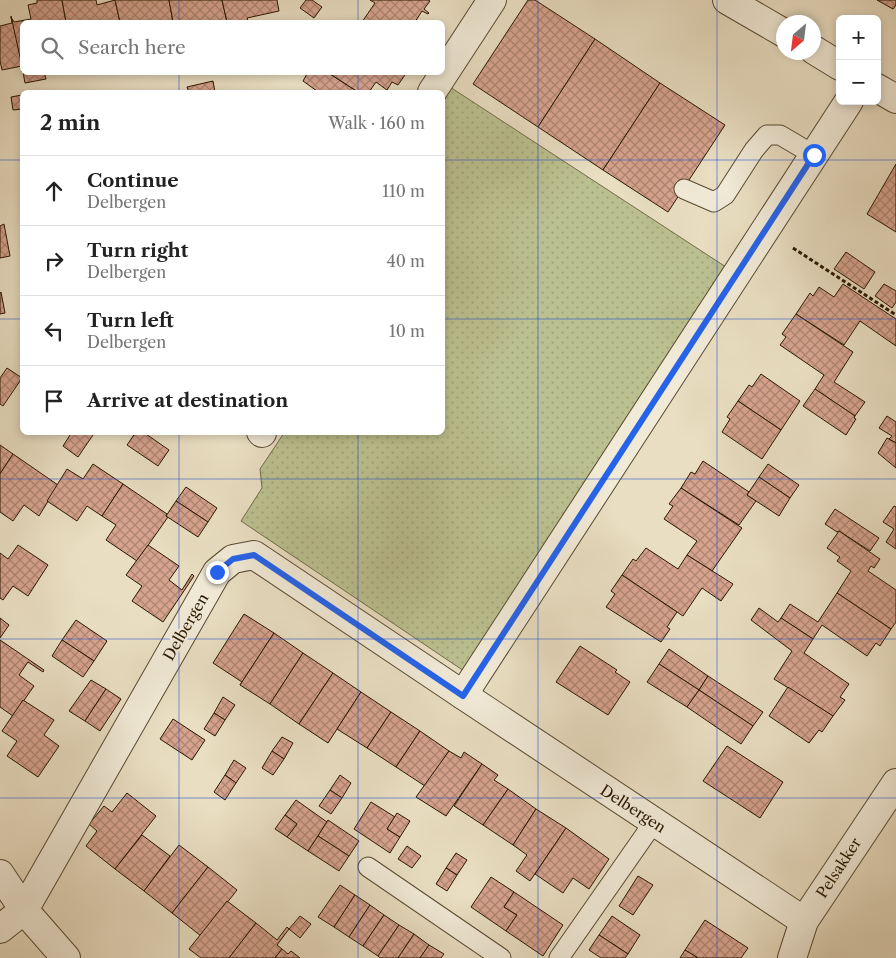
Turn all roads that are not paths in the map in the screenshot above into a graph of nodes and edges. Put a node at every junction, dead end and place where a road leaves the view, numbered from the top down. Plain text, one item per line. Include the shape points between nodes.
1 (492, 0) edge
2 (727, 0) edge
3 (776, 28) edge
4 (821, 54) edge
5 (836, 64) edge
6 (445, 72) edge
7 (443, 75) edge
8 (433, 90) edge
9 (881, 90) edge
10 (896, 99) edge
11 (846, 105) edge
12 (814, 155) junction
13 (684, 188) dead end
14 (463, 696) junction
15 (896, 783) edge
16 (654, 822) junction
17 (368, 867) dead end
18 (0, 874) edge
19 (24, 910) junction
20 (804, 921) junction
21 (0, 929) edge
22 (66, 958) edge
23 (501, 958) edge
24 (559, 958) edge
25 (792, 958) edge

1 - 6 street
2 - 3 street
4 - 5 street
7 - 8 street
9 - 10 street
11 - 12 street
12 - 13 lane via 780,135 767,135 725,194 714,202
12 - 14 street
14 - 16 street, Delbergen
14 - 19 street, Delbergen via 254,555 233,559 217,572
15 - 20 street, Pelsakker
16 - 20 street, Delbergen
16 - 24 lane
17 - 23 lane
18 - 19 street
19 - 21 street
19 - 22 street
20 - 25 street, Pelsakker

